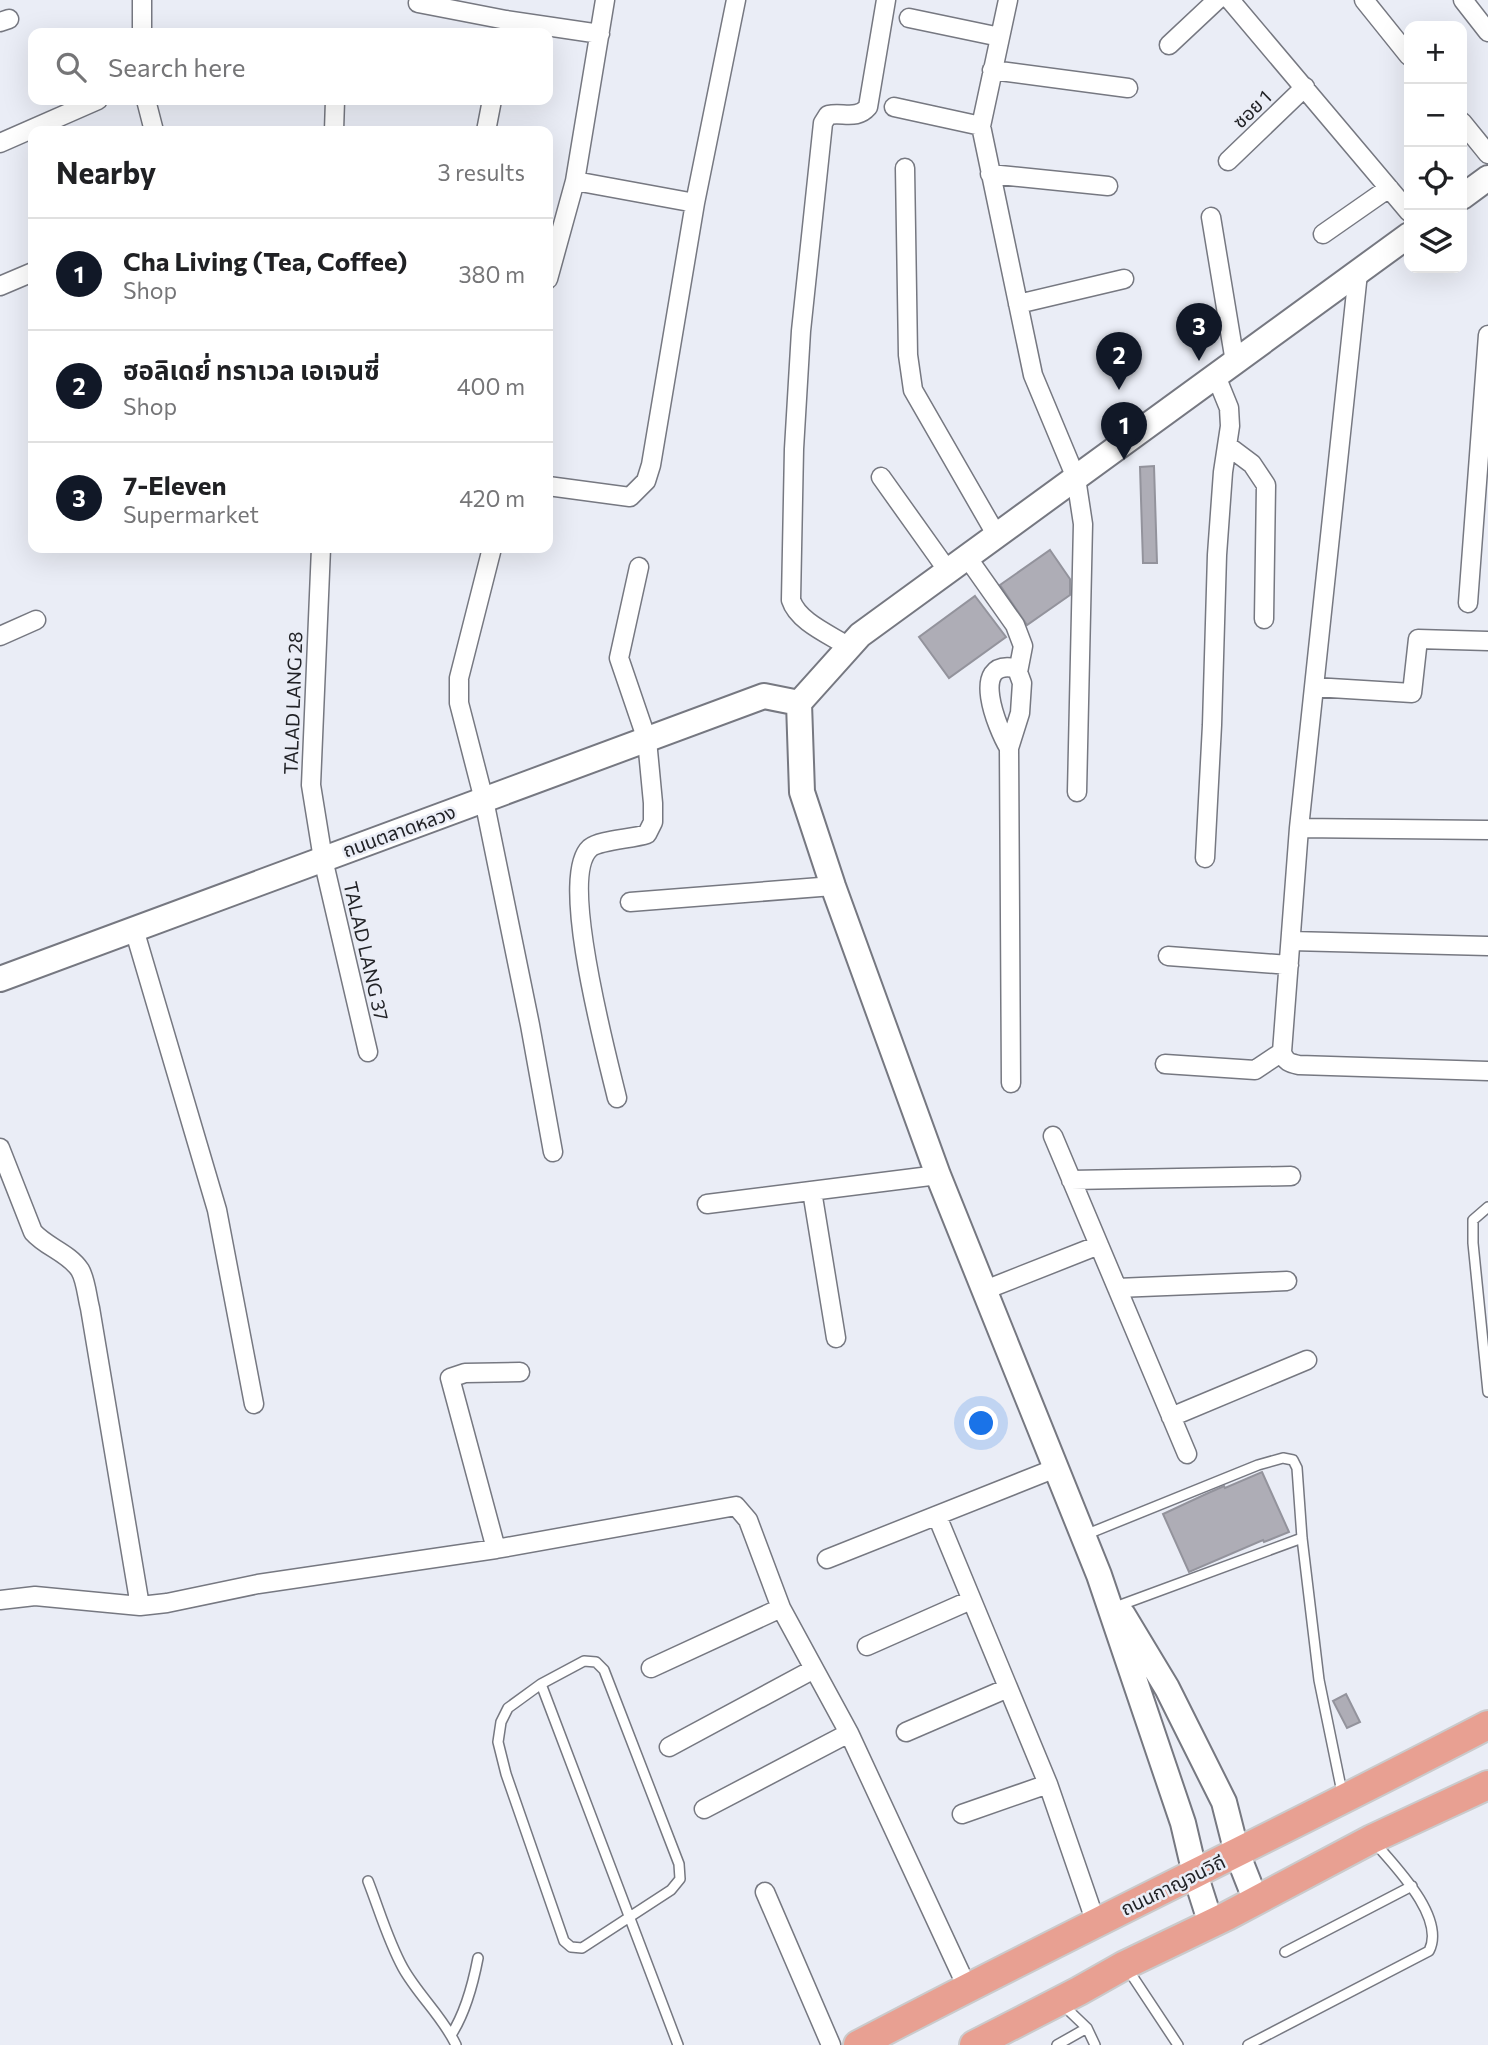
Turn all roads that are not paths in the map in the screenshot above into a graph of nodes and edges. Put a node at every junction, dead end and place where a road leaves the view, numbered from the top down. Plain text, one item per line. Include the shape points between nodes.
1 (142, 0) edge
2 (606, 0) edge
3 (736, 0) edge
4 (886, 0) edge
5 (1008, 0) edge
6 (1217, 0) edge
7 (1230, 0) edge
8 (1364, 0) edge
9 (1463, 0) edge
10 (418, 3) dead end
11 (909, 19) dead end
12 (505, 27) edge
13 (142, 28) edge
14 (553, 31) edge
15 (1488, 32) edge
16 (600, 34) junction
17 (1000, 37) junction
18 (1169, 45) dead end
19 (1404, 51) edge
20 (992, 70) junction
21 (1305, 87) junction
22 (1128, 88) dead end
23 (87, 105) edge
24 (147, 105) edge
25 (334, 105) edge
26 (491, 105) edge
27 (894, 107) dead end
28 (39, 126) edge
29 (153, 126) edge
30 (334, 126) edge
31 (487, 126) edge
32 (981, 126) junction
33 (1467, 128) edge
34 (28, 131) edge
35 (0, 143) edge
36 (1488, 154) edge
37 (1228, 161) dead end
38 (905, 168) dead end
39 (990, 174) junction
40 (1488, 178) edge
41 (575, 181) junction
42 (1108, 187) dead end
43 (1389, 188) junction
44 (1467, 193) edge
45 (695, 203) junction
46 (1407, 210) edge
47 (1211, 217) dead end
48 (1323, 234) dead end
49 (1404, 239) edge
50 (553, 261) edge
51 (1357, 273) junction
52 (28, 274) edge
53 (1124, 279) dead end
54 (0, 286) edge
55 (1018, 304) junction
56 (1488, 335) edge
57 (1226, 369) junction
58 (1228, 446) junction
59 (881, 477) dead end
60 (1076, 478) junction
61 (553, 487) edge
62 (997, 536) junction
63 (321, 553) edge
64 (491, 553) edge
65 (957, 564) junction
66 (639, 567) dead end
67 (1468, 603) dead end
68 (1264, 619) dead end
69 (36, 620) dead end
70 (0, 636) edge
71 (1488, 641) edge
72 (849, 647) junction
73 (1018, 672) junction
74 (1314, 687) junction
75 (799, 703) junction
76 (647, 740) junction
77 (1009, 748) junction
78 (1077, 792) dead end
79 (484, 800) junction
80 (1299, 828) junction
81 (1488, 830) edge
82 (1205, 858) dead end
83 (323, 859) junction
84 (834, 886) junction
85 (630, 902) dead end
86 (134, 929) junction
87 (1291, 941) junction
88 (1488, 946) edge
89 (1168, 956) dead end
90 (1289, 965) junction
91 (0, 979) edge
92 (368, 1052) dead end
93 (1282, 1052) junction
94 (1165, 1064) dead end
95 (1488, 1071) edge
96 (1011, 1083) dead end
97 (617, 1098) dead end
98 (1053, 1136) dead end
99 (0, 1148) edge
100 (553, 1152) dead end
101 (938, 1175) junction
102 (1291, 1176) dead end
103 (1071, 1180) junction
104 (813, 1191) junction
105 (707, 1204) dead end
106 (1488, 1207) edge
107 (1099, 1245) junction
108 (1287, 1281) dead end
109 (1116, 1288) junction
110 (985, 1290) junction
111 (836, 1338) dead end
112 (1307, 1360) dead end
113 (520, 1372) dead end
114 (1488, 1392) edge
115 (254, 1404) dead end
116 (1171, 1417) junction
117 (1187, 1454) dead end
118 (1056, 1468) junction
119 (937, 1516) junction
120 (1084, 1536) junction
121 (1302, 1538) junction
122 (496, 1549) junction
123 (827, 1559) dead end
124 (1100, 1575) junction
125 (0, 1600) edge
126 (971, 1600) junction
127 (140, 1605) junction
128 (1118, 1605) junction
129 (781, 1608) junction
130 (867, 1646) dead end
131 (651, 1668) dead end
132 (814, 1669) junction
133 (541, 1684) junction
134 (1008, 1688) junction
135 (1488, 1725) edge
136 (906, 1732) dead end
137 (849, 1733) junction
138 (669, 1747) dead end
139 (1048, 1784) junction
140 (1488, 1785) edge
141 (1343, 1801) junction
142 (704, 1809) dead end
143 (962, 1814) dead end
144 (1372, 1839) junction
145 (1237, 1853) junction
146 (1195, 1874) junction
147 (368, 1881) dead end
148 (1412, 1886) junction
149 (765, 1892) dead end
150 (1256, 1901) junction
151 (629, 1920) junction
152 (1096, 1923) junction
153 (1211, 1924) junction
154 (1285, 1952) dead end
155 (478, 1958) dead end
156 (1125, 1965) junction
157 (967, 1987) junction
158 (1059, 2001) junction
159 (1087, 2028) junction
160 (451, 2035) junction
161 (456, 2045) edge
162 (678, 2045) edge
163 (831, 2045) edge
164 (858, 2045) edge
165 (974, 2045) edge
166 (1056, 2045) edge
167 (1095, 2045) edge
168 (1178, 2045) edge
169 (1248, 2045) edge

1 - 13 street
2 - 16 street
3 - 45 street
4 - 72 street via 868,107 860,114 828,115 823,123 794,449 791,600 803,616
5 - 17 street
6 - 18 street
7 - 21 street
8 - 19 street
9 - 15 street
10 - 12 street
11 - 17 street
14 - 16 street
16 - 41 street
17 - 20 street
20 - 22 street
20 - 32 street
21 - 37 street, ซอย 1
21 - 43 street
23 - 28 street
24 - 29 street
25 - 30 street
26 - 31 street
27 - 32 street
32 - 39 street
33 - 36 street
34 - 35 street
38 - 62 street via 908,355 913,390
39 - 42 street
39 - 55 street
40 - 44 main road
41 - 45 street
41 - 50 street
43 - 46 street
43 - 48 street
45 - 61 street via 646,481 631,497
47 - 57 street
49 - 51 main road
51 - 57 main road
51 - 74 street
52 - 54 street
53 - 55 street
55 - 60 street via 1036,383
56 - 67 street
57 - 58 street
57 - 60 main road
58 - 68 street via 1252,464 1266,485
58 - 82 street via 1217,555
59 - 65 street
60 - 62 main road
60 - 78 street via 1084,545
62 - 65 main road
63 - 83 street, TALAD LANG 28 via 311,785
64 - 79 street via 459,678 459,703
65 - 72 main road
65 - 73 street via 1019,633 1023,646
66 - 76 street via 619,659
69 - 70 street
71 - 74 street via 1418,639 1412,693
72 - 75 main road
73 - 77 street via 1020,713
73 - 77 street via 1002,667 989,680 997,723
74 - 80 street
75 - 76 main road, ถนนตลาดหลวง via 764,696
75 - 84 main road via 802,792
76 - 79 main road, ถนนตลาดหลวง
76 - 97 street via 651,828 637,837 594,845 587,851 580,876 585,958
77 - 96 street
79 - 83 main road, ถนนตลาดหลวง
79 - 100 street
80 - 81 street
80 - 87 street
83 - 86 main road, ถนนตลาดหลวง
83 - 92 street, TALAD LANG 37
84 - 85 street
84 - 101 main road
86 - 91 main road, ถนนตลาดหลวง
86 - 115 street via 217,1210
87 - 88 street
87 - 90 street
89 - 90 street
90 - 93 street
93 - 94 street via 1255,1070
93 - 95 street via 1290,1063 1299,1065
98 - 103 street
99 - 127 street via 33,1232 81,1271
101 - 104 street
101 - 110 main road
102 - 103 street
103 - 107 street
104 - 105 street
104 - 111 street
106 - 114 lane via 1473,1220 1473,1243
107 - 109 street
107 - 110 street
108 - 109 street
109 - 116 street
110 - 118 main road
112 - 116 street
113 - 122 street via 465,1373 450,1378
116 - 117 street
118 - 119 street
118 - 120 main road
119 - 123 street
119 - 126 street
120 - 121 lane via 1283,1458 1293,1460 1297,1468
120 - 124 main road
121 - 128 lane
121 - 141 lane via 1319,1680
122 - 127 street
122 - 129 street via 736,1506 748,1520
124 - 128 main road
124 - 146 main road via 1183,1823
125 - 127 street via 44,1597
126 - 130 street
126 - 134 street
128 - 145 main road via 1167,1688 1224,1802
129 - 131 street
129 - 132 street
132 - 137 street
132 - 138 street
133 - 151 lane
133 - 151 lane via 584,1661 596,1662 604,1670 657,1803 679,1864 680,1880
133 - 151 lane via 508,1707 498,1742 558,1925 571,1948 582,1948
134 - 136 street
134 - 139 street
135 - 141 main road, ถนนกาญจนวิถี
137 - 142 street
137 - 157 street
139 - 143 street
139 - 152 street
140 - 144 main road
141 - 145 main road, ถนนกาญจนวิถี
144 - 148 lane
144 - 150 main road
145 - 146 main road, ถนนกาญจนวิถี
145 - 150 main road
146 - 152 main road, ถนนกาญจนวิถี
146 - 153 main road
147 - 160 lane via 402,1966
148 - 154 lane
148 - 169 lane via 1433,1934 1429,1951
149 - 163 street
150 - 153 main road
151 - 162 lane
152 - 157 main road, ถนนกาญจนวิถี
153 - 156 main road
155 - 160 lane via 467,2002
156 - 158 main road
156 - 168 lane
157 - 164 main road, ถนนกาญจนวิถี
158 - 159 lane
158 - 165 main road
159 - 166 lane
159 - 167 lane
160 - 161 lane

